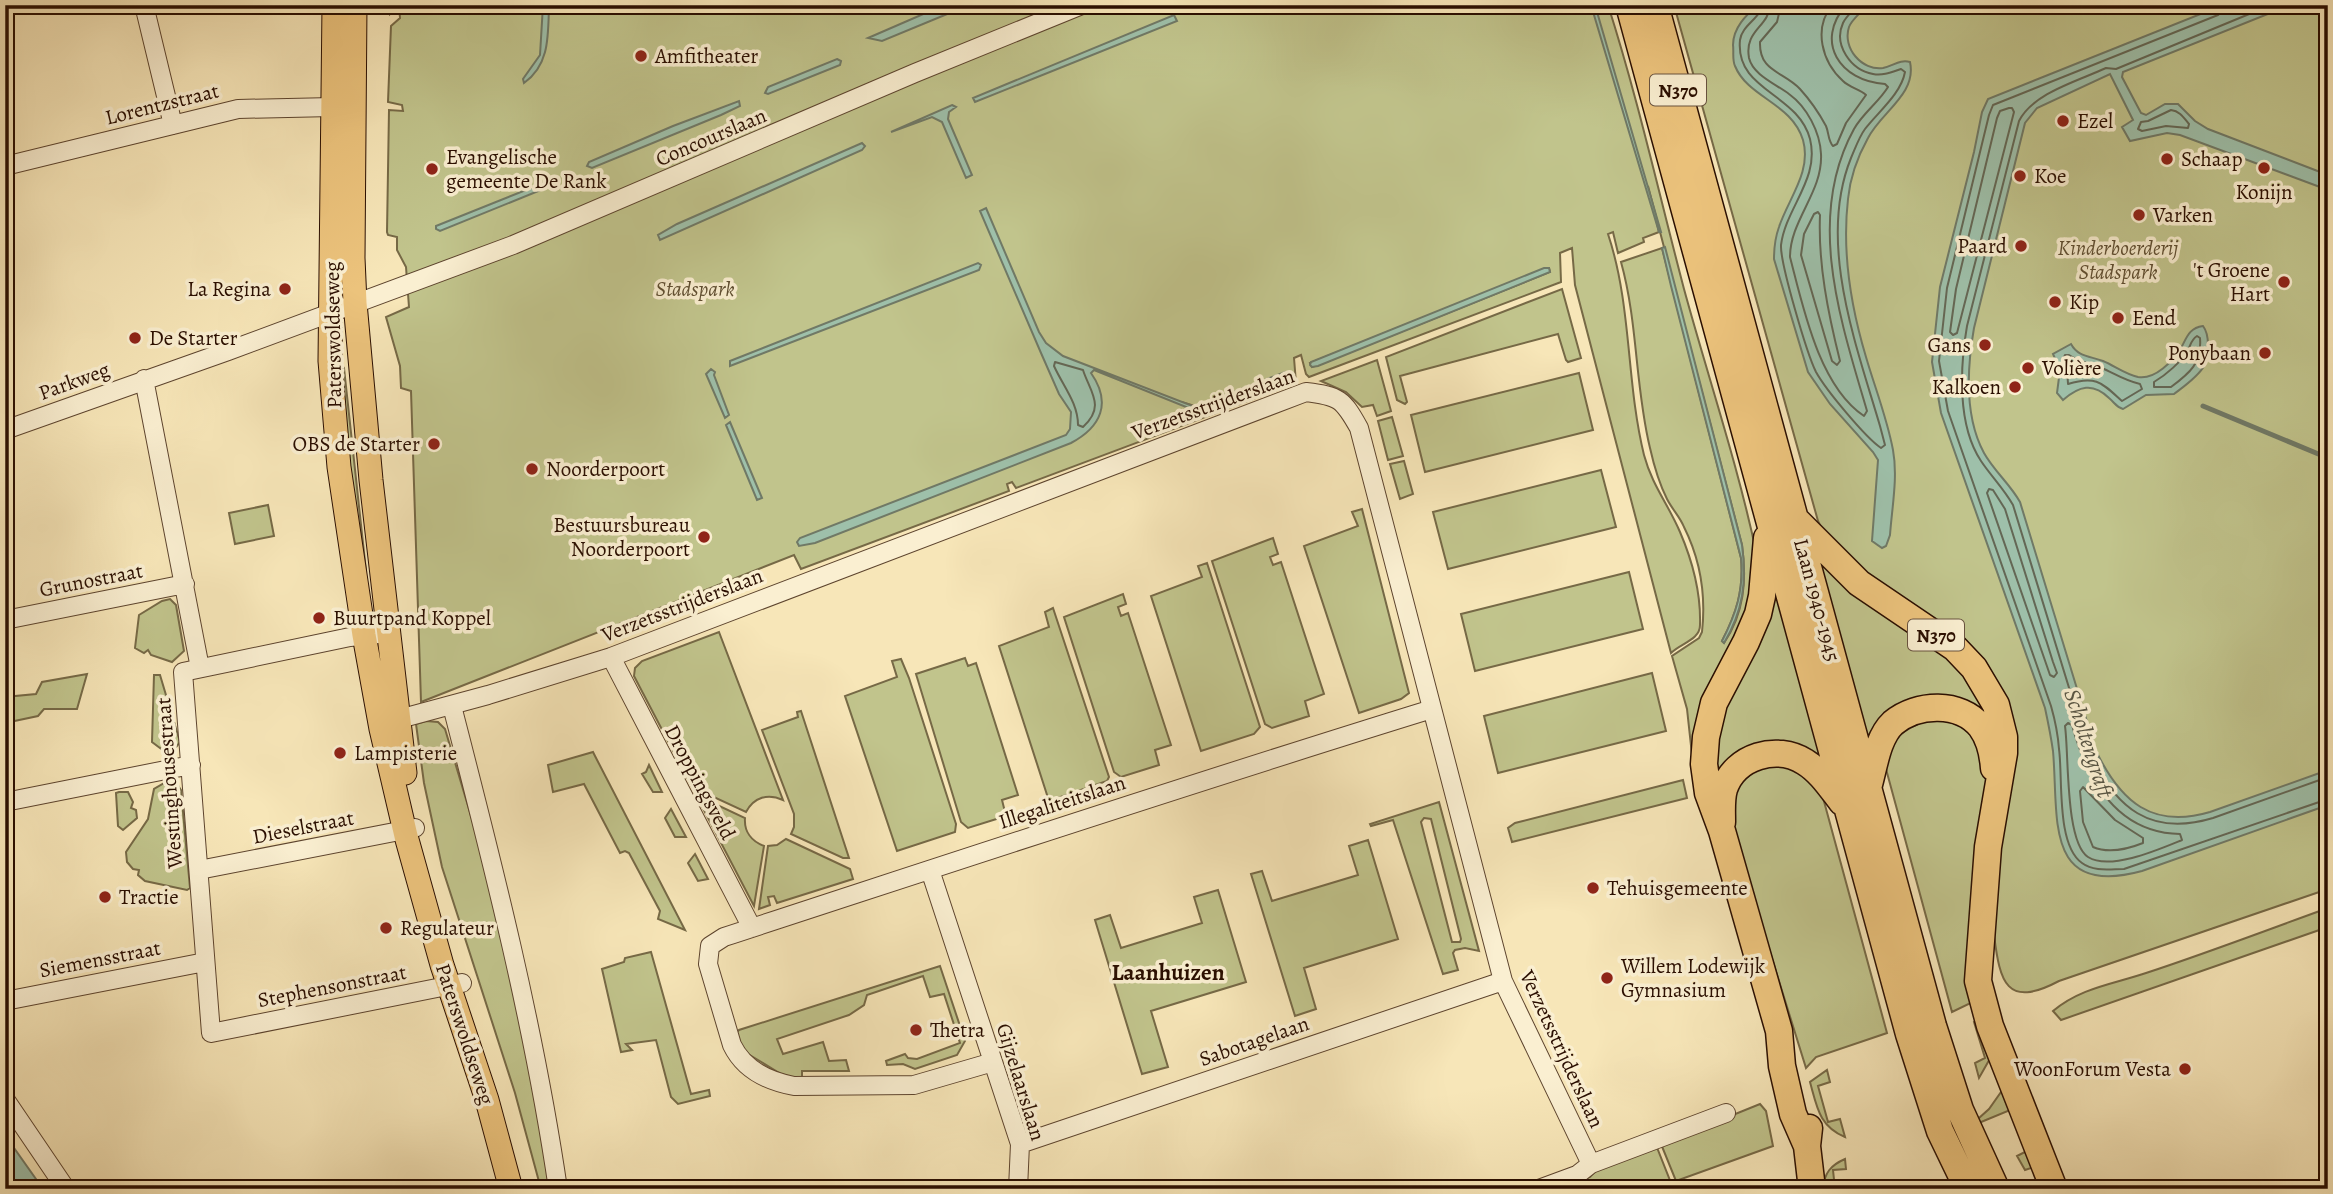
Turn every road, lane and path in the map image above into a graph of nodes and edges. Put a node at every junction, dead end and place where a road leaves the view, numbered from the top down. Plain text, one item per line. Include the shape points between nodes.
1 (144, 5) edge
2 (334, 5) edge
3 (355, 5) edge
4 (1082, 5) edge
5 (1626, 5) edge
6 (1655, 5) edge
7 (333, 107) junction
8 (173, 125) junction
9 (5, 166) edge
10 (355, 303) junction
11 (330, 313) junction
12 (145, 379) junction
13 (5, 430) edge
14 (1794, 518) junction
15 (1768, 519) junction
16 (185, 584) junction
17 (5, 620) edge
18 (387, 634) junction
19 (364, 635) junction
20 (611, 657) junction
21 (200, 667) junction
22 (452, 706) junction
23 (1432, 709) junction
24 (388, 722) junction
25 (191, 765) junction
26 (1868, 790) junction
27 (1996, 794) junction
28 (5, 802) edge
29 (1847, 809) junction
30 (410, 829) junction
31 (1722, 831) junction
32 (199, 870) junction
33 (930, 870) junction
34 (752, 928) junction
35 (1981, 942) junction
36 (205, 962) junction
37 (1503, 981) junction
38 (455, 984) junction
39 (5, 1001) edge
40 (1915, 1008) junction
41 (211, 1033) joint
42 (993, 1062) junction
43 (5, 1099) edge
44 (1726, 1113) dead end
45 (1020, 1144) junction
46 (1591, 1164) junction
47 (66, 1189) edge
48 (511, 1189) edge
49 (521, 1189) edge
50 (558, 1189) edge
51 (1018, 1189) edge
52 (1539, 1189) edge
53 (1812, 1189) edge
54 (1968, 1189) edge
55 (1996, 1189) edge
56 (2054, 1189) edge
57 (2070, 1189) edge

1 - 8 street
2 - 7 main road, Paterswoldseweg
3 - 10 main road, Paterswoldseweg
4 - 10 street, Concourslaan via 513,244
5 - 15 highway, Laan 1940-1945 / N370
6 - 14 highway, Laan 1940-1945 / N370
7 - 8 street, Lorentzstraat via 238,109
7 - 11 main road, Paterswoldseweg
8 - 9 street, Lorentzstraat
10 - 11 street, Parkweg
10 - 18 main road, Paterswoldseweg
11 - 12 street, Parkweg
11 - 19 main road, Paterswoldseweg via 339,467
12 - 13 street, Parkweg
12 - 16 street
14 - 26 highway, Laan 1940-1945 / N370
14 - 27 highway, N370 via 1859,583 1955,648 1979,674 1996,705 2004,737
15 - 29 highway, Laan 1940-1945 / N370
15 - 31 highway, N370 via 1758,614 1714,703 1706,737 1708,793
16 - 17 street, Grunostraat
16 - 21 street
18 - 19 street
18 - 24 main road, Paterswoldseweg
19 - 21 street
19 - 24 main road, Paterswoldseweg
20 - 22 street, Verzetsstrijderslaan
20 - 23 street, Verzetsstrijderslaan via 1306,392 1330,395 1348,407 1359,428
20 - 34 street, Droppingsveld
21 - 25 street, Westinghousestraat via 183,671
22 - 24 street, Verzetsstrijderslaan
22 - 50 street via 526,1008
23 - 33 street, Illegaliteitslaan
23 - 37 street, Verzetsstrijderslaan
24 - 30 main road, Paterswoldseweg
25 - 28 street
25 - 32 street, Westinghousestraat
26 - 27 highway, N370 via 1879,750 1894,723 1914,711 1938,707 1970,718 1984,733
26 - 40 highway, Laan 1940-1945 / N370
27 - 35 highway, N370
29 - 31 highway, N370 via 1806,762 1768,754 1745,763 1727,783
29 - 40 highway, Laan 1940-1945 / N370
30 - 32 street, Dieselstraat
30 - 38 main road, Paterswoldseweg
31 - 53 highway, N370 via 1779,1031 1798,1062 1810,1110
32 - 36 street, Westinghousestraat
33 - 34 street, Illegaliteitslaan
33 - 42 street, Gijzelaarslaan
34 - 42 street, Illegaliteitslaan via 710,946 708,964 737,1057 775,1083 914,1085
35 - 56 highway, N370 via 1978,981 1983,1004
35 - 57 highway, N370 via 2006,1022
36 - 39 street, Siemensstraat
36 - 41 street, Westinghousestraat
37 - 45 street, Sabotagelaan
37 - 46 street, Verzetsstrijderslaan
38 - 41 street, Stephensonstraat
38 - 48 main road, Paterswoldseweg
38 - 49 main road, Paterswoldseweg via 508,1134
40 - 54 highway, Laan 1940-1945 / N370 via 1928,1098
40 - 55 highway, Laan 1940-1945 / N370
42 - 45 street, Gijzelaarslaan
43 - 47 street
44 - 46 street
45 - 51 street, Gijzelaarslaan
46 - 52 street via 1577,1175

